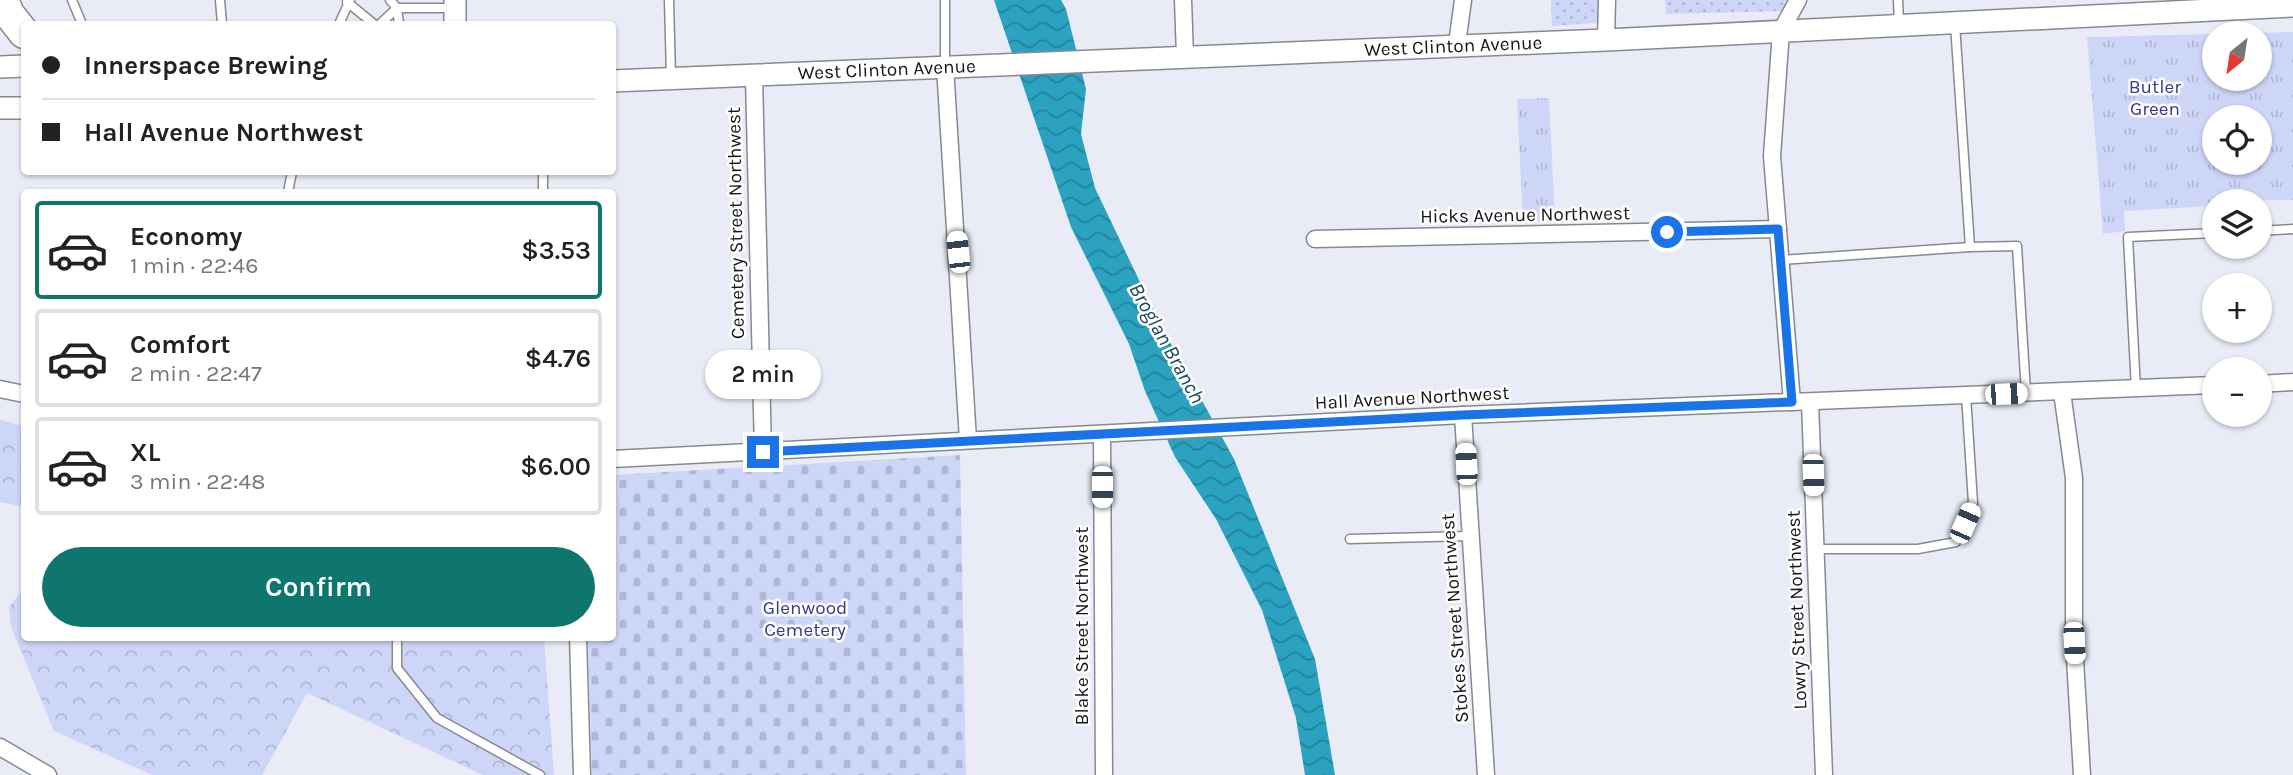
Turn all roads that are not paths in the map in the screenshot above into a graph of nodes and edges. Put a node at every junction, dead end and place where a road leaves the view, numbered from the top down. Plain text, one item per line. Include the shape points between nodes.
1 (3, 0) edge
2 (72, 0) edge
3 (220, 0) edge
4 (390, 0) edge
5 (669, 0) edge
6 (945, 0) edge
7 (1183, 0) edge
8 (1463, 0) edge
9 (1607, 0) edge
10 (1798, 0) edge
11 (1898, 0) edge
12 (348, 1) edge
13 (2293, 6) edge
14 (397, 8) junction
15 (455, 11) edge
16 (81, 21) edge
17 (222, 21) edge
18 (340, 21) edge
19 (371, 21) edge
20 (383, 21) edge
21 (399, 21) edge
22 (1955, 21) junction
23 (1899, 23) junction
24 (21, 29) edge
25 (1781, 31) junction
26 (1606, 40) junction
27 (1457, 44) junction
28 (1185, 56) junction
29 (21, 66) edge
30 (945, 66) junction
31 (0, 67) edge
32 (754, 77) junction
33 (671, 79) junction
34 (616, 81) edge
35 (0, 108) edge
36 (21, 108) edge
37 (1778, 229) junction
38 (2293, 229) edge
39 (2272, 230) edge
40 (2202, 234) edge
41 (1315, 239) dead end
42 (1970, 247) junction
43 (1781, 260) junction
44 (2293, 382) edge
45 (2272, 383) edge
46 (2202, 385) edge
47 (2136, 388) junction
48 (0, 389) edge
49 (2062, 392) junction
50 (21, 393) edge
51 (2026, 393) junction
52 (1966, 395) junction
53 (1792, 402) junction
54 (1810, 402) junction
55 (1463, 415) junction
56 (1102, 435) junction
57 (968, 440) junction
58 (763, 452) junction
59 (616, 459) edge
60 (1471, 536) junction
61 (1350, 539) dead end
62 (1816, 549) junction
63 (397, 641) edge
64 (578, 641) edge
65 (0, 747) edge
66 (48, 775) edge
67 (540, 775) edge
68 (582, 775) edge
69 (1104, 775) edge
70 (1486, 775) edge
71 (1824, 775) edge
72 (2082, 775) edge

1 - 24 highway
2 - 16 lane
3 - 17 lane
4 - 14 lane
5 - 33 lane
6 - 30 lane
7 - 28 street
8 - 27 street
9 - 26 street
10 - 25 street
11 - 23 lane
12 - 18 lane
12 - 19 lane
13 - 22 street, West Clinton Avenue
14 - 15 lane
14 - 20 lane
14 - 21 lane
22 - 23 street, West Clinton Avenue
22 - 42 lane
23 - 25 street, West Clinton Avenue
25 - 26 street, West Clinton Avenue
25 - 37 street via 1772,156
26 - 27 street, West Clinton Avenue
27 - 28 street, West Clinton Avenue
28 - 30 street, West Clinton Avenue
29 - 31 street
30 - 32 street, West Clinton Avenue
30 - 57 street
32 - 33 street, West Clinton Avenue
32 - 58 street, Cemetery Street Northwest
33 - 34 street, West Clinton Avenue
35 - 36 street
37 - 41 street, Hicks Avenue Northwest
37 - 43 street
38 - 39 lane
40 - 47 lane via 2129,237
42 - 43 lane
42 - 51 lane via 2017,246
43 - 53 street
44 - 45 street
46 - 47 street, Hall Avenue Northwest
47 - 49 street, Hall Avenue Northwest
48 - 50 street
49 - 51 street, Hall Avenue Northwest
49 - 72 street via 2074,478 2074,643
51 - 52 street, Hall Avenue Northwest
52 - 54 street, Hall Avenue Northwest
52 - 62 lane via 1973,503 1956,542 1918,550
53 - 54 street, Hall Avenue Northwest
53 - 55 street, Hall Avenue Northwest
54 - 62 street, Lowry Street Northwest
55 - 56 street, Hall Avenue Northwest
55 - 60 street, Stokes Street Northwest
56 - 57 street, Hall Avenue Northwest
56 - 69 street, Blake Street Northwest
57 - 58 street, Hall Avenue Northwest
58 - 59 street, Hall Avenue Northwest
60 - 61 lane
60 - 70 street, Stokes Street Northwest
62 - 71 street, Lowry Street Northwest
63 - 67 lane via 397,668 437,718
64 - 68 street
65 - 66 street

